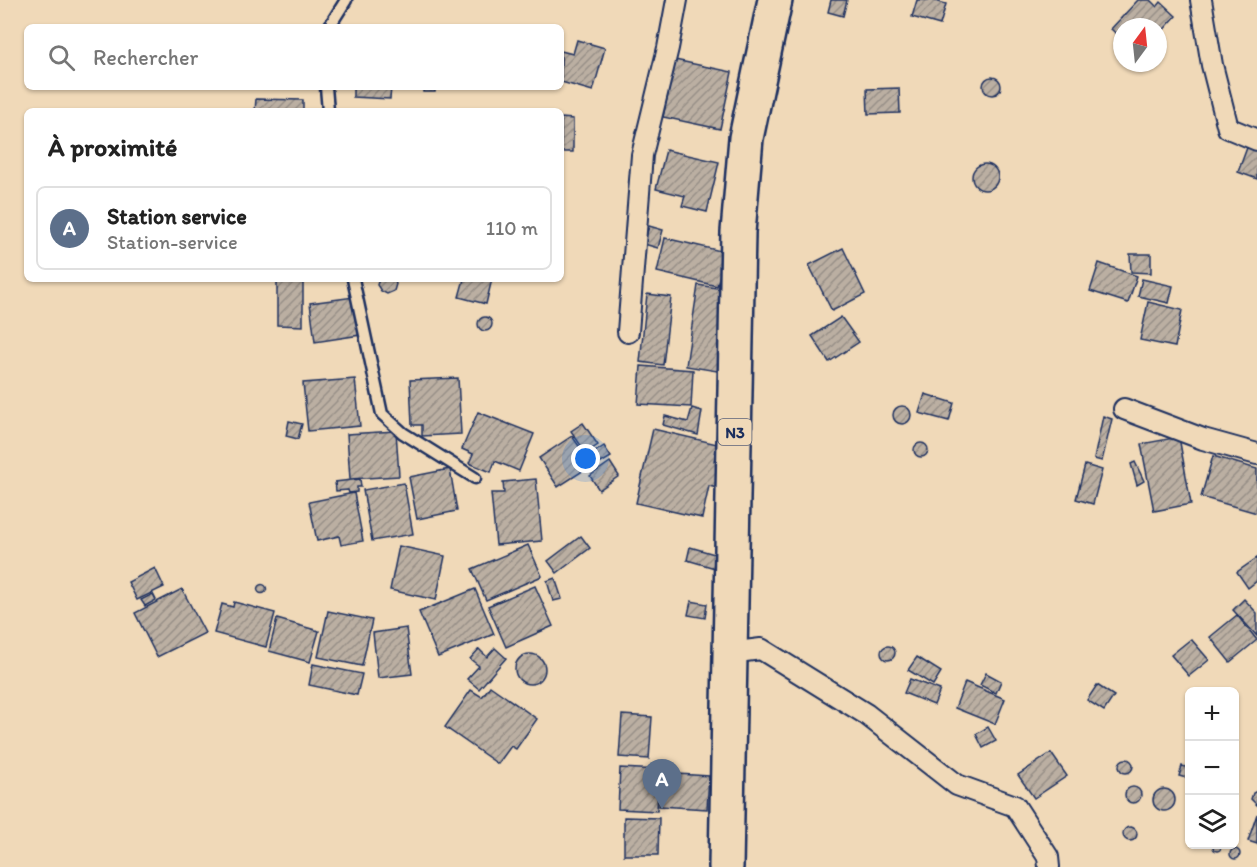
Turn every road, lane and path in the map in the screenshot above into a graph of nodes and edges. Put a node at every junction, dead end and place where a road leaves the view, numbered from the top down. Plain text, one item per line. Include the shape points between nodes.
1 (346, 0) edge
2 (677, 0) edge
3 (775, 0) edge
4 (1201, 0) edge
5 (331, 24) edge
6 (326, 90) edge
7 (328, 108) edge
8 (1257, 140) edge
9 (354, 282) edge
10 (628, 332) dead end
11 (1124, 409) dead end
12 (1257, 454) edge
13 (475, 478) dead end
14 (729, 653) junction
15 (726, 867) edge
16 (1049, 867) edge

1 - 5 lane
2 - 10 street via 642,155
3 - 14 highway, N3 via 746,138 738,232
4 - 8 street via 1228,128
6 - 7 lane
9 - 13 lane via 382,414 403,433
11 - 12 street via 1203,439
14 - 15 highway, N3
14 - 16 street via 761,650 866,714 957,785 1015,806 1048,857

